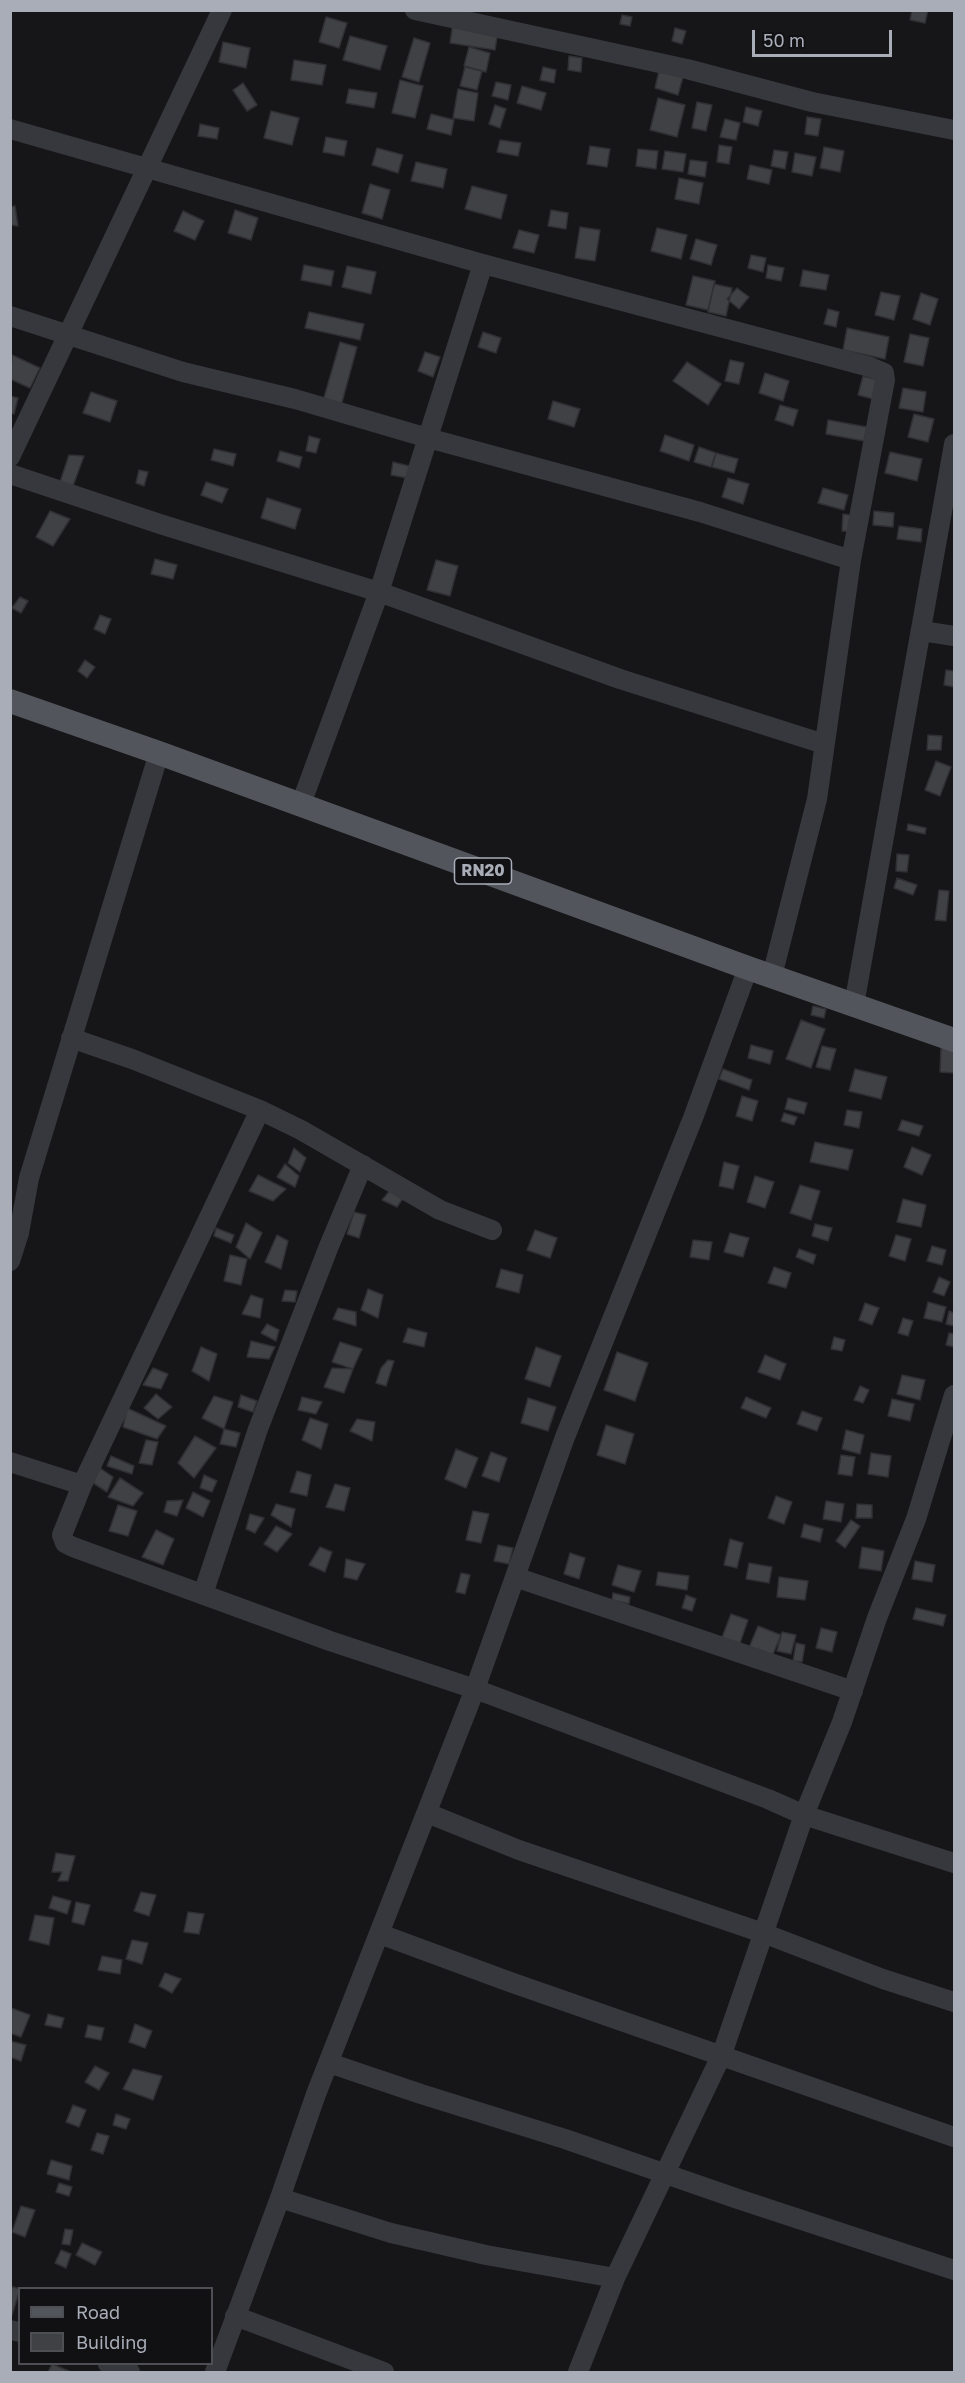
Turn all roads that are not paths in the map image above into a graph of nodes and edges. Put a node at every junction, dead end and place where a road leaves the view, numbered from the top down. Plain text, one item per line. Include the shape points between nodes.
1 (222, 10) edge
2 (414, 10) edge
3 (10, 129) edge
4 (954, 130) edge
5 (149, 168) junction
6 (483, 264) junction
7 (10, 316) edge
8 (68, 336) junction
9 (428, 438) junction
10 (954, 444) edge
11 (10, 457) edge
12 (10, 474) edge
13 (851, 560) junction
14 (379, 592) junction
15 (922, 631) junction
16 (954, 636) edge
17 (10, 701) edge
18 (824, 744) junction
19 (159, 753) junction
20 (301, 804) junction
21 (748, 968) junction
22 (772, 976) junction
23 (854, 1005) junction
24 (71, 1038) junction
25 (954, 1041) edge
26 (260, 1110) junction
27 (363, 1166) junction
28 (492, 1230) dead end
29 (10, 1261) edge
30 (954, 1395) edge
31 (10, 1462) edge
32 (82, 1485) junction
33 (515, 1577) junction
34 (203, 1594) junction
35 (475, 1689) junction
36 (853, 1690) junction
37 (427, 1813) junction
38 (804, 1815) junction
39 (954, 1863) edge
40 (763, 1933) junction
41 (380, 1934) junction
42 (954, 2002) edge
43 (722, 2054) junction
44 (329, 2062) junction
45 (954, 2137) edge
46 (665, 2174) junction
47 (280, 2198) junction
48 (954, 2270) edge
49 (615, 2278) junction
50 (235, 2316) junction
51 (110, 2365) edge
52 (130, 2373) edge
53 (215, 2373) edge
54 (384, 2373) edge
55 (578, 2373) edge

1 - 5 street
2 - 4 street via 687,69 812,102
3 - 5 street
5 - 6 street
5 - 8 street
6 - 9 street
6 - 13 street via 882,371 885,380
7 - 8 street
8 - 9 street via 183,372 295,399
8 - 11 street
9 - 13 street via 700,512
9 - 14 street
10 - 15 street
12 - 14 street
13 - 18 street
14 - 18 street via 620,679
14 - 20 street
15 - 16 street
15 - 23 street
17 - 19 main road, RN20
18 - 22 street via 817,799
19 - 20 main road, RN20
19 - 24 street
20 - 21 main road, RN20
21 - 22 main road, RN20
21 - 33 street via 693,1118 565,1437
22 - 23 main road, RN20
23 - 25 main road, RN20
24 - 26 street
24 - 29 street via 29,1178
26 - 27 street
26 - 32 street
27 - 28 street via 440,1210
27 - 34 street via 258,1429
30 - 36 street via 916,1519
31 - 32 street
32 - 34 street via 62,1535 65,1543
33 - 35 street
33 - 36 street
34 - 35 street
35 - 37 street
35 - 38 street
36 - 38 street
37 - 40 street via 519,1850
37 - 41 street
38 - 39 street
38 - 40 street
40 - 42 street
40 - 43 street
41 - 43 street
41 - 44 street
43 - 45 street
43 - 46 street
44 - 46 street
44 - 47 street
46 - 48 street
46 - 49 street
47 - 49 street via 391,2234
47 - 50 street
49 - 55 street
50 - 53 street
50 - 54 street
51 - 52 street

